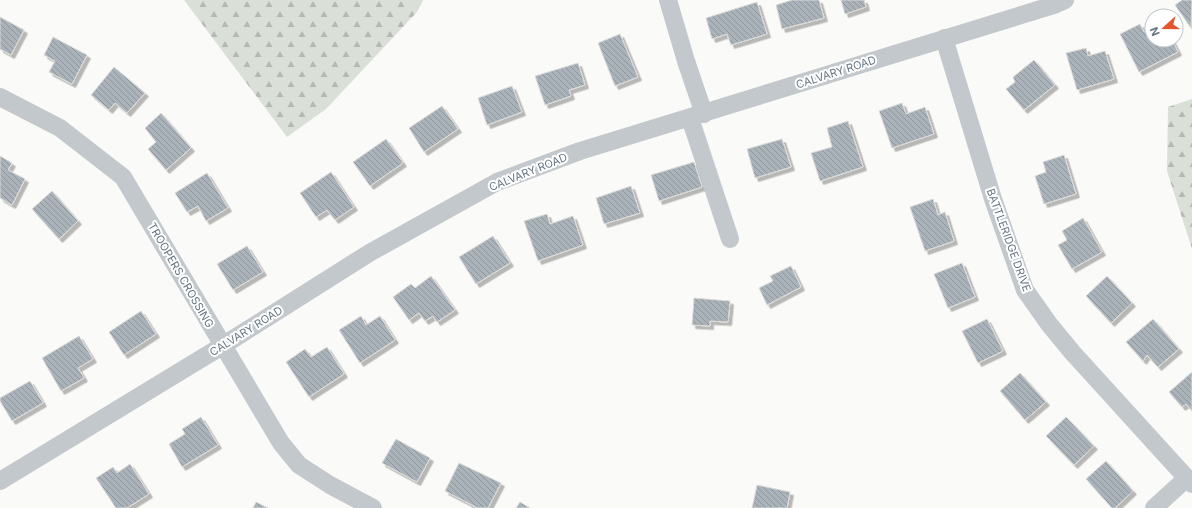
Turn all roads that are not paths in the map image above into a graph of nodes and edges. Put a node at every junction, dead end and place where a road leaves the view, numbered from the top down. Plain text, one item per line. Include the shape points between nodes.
1 (668, 0) edge
2 (1065, 0) edge
3 (944, 38) junction
4 (0, 97) edge
5 (697, 116) junction
6 (730, 239) dead end
7 (222, 346) junction
8 (0, 481) edge
9 (1190, 481) edge
10 (372, 508) edge
11 (1154, 508) edge

1 - 5 street via 686,61
2 - 3 street, CALVARY ROAD
3 - 5 street, CALVARY ROAD
3 - 9 street, BATTLERIDGE DRIVE via 993,198 1025,290 1072,352
4 - 7 street, TROOPERS CROSSING via 60,128 124,177
5 - 6 street
5 - 7 street, CALVARY ROAD via 580,151 497,182 371,252
7 - 8 street, CALVARY ROAD
7 - 10 street, TROOPERS CROSSING via 281,443 299,465
9 - 11 street

